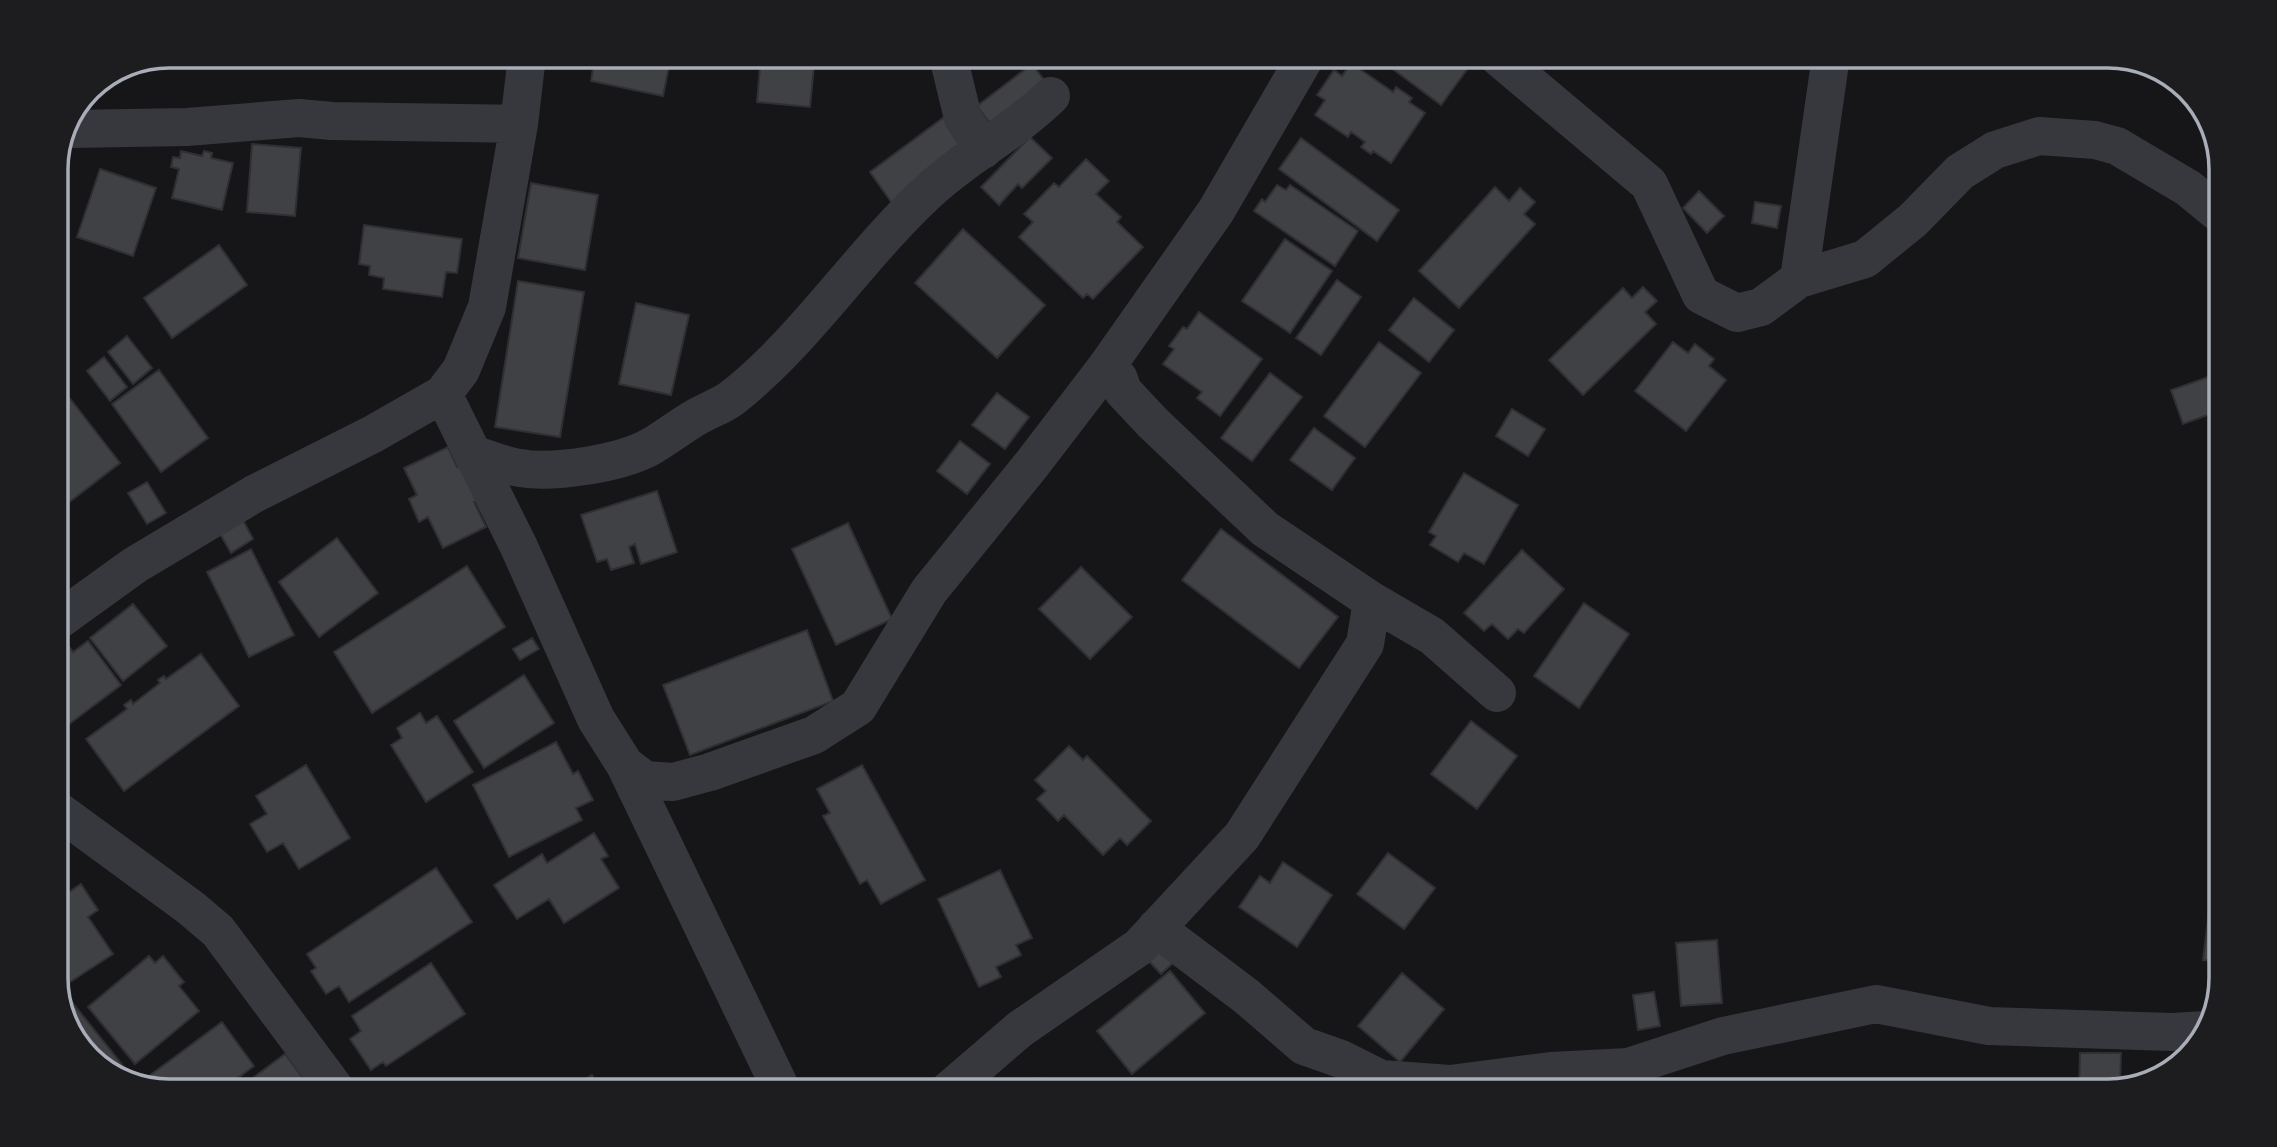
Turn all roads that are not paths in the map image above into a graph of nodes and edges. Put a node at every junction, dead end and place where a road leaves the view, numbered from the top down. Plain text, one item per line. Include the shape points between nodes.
1 (526, 68) edge
2 (951, 68) edge
3 (1299, 68) edge
4 (1511, 68) edge
5 (1829, 68) edge
6 (1051, 96) dead end
7 (519, 124) junction
8 (77, 129) edge
9 (983, 150) junction
10 (2209, 205) edge
11 (1799, 279) junction
12 (1107, 366) junction
13 (443, 394) junction
14 (475, 455) junction
15 (1372, 601) junction
16 (68, 613) edge
17 (1497, 693) dead end
18 (625, 765) junction
19 (68, 819) edge
20 (1156, 928) junction
21 (2194, 1031) edge
22 (328, 1079) edge
23 (776, 1079) edge
24 (962, 1079) edge
25 (1381, 1079) edge
26 (1489, 1079) edge

1 - 7 street
2 - 9 street via 963,118
3 - 12 street via 1216,211
4 - 11 street via 1649,184 1701,295 1737,313 1761,307
5 - 11 street
6 - 9 street
7 - 8 street via 299,118
7 - 13 street via 487,307 461,370
9 - 14 street via 929,191 854,268 810,322 730,400 648,448 611,461 575,468 521,468
10 - 11 street via 2117,146 2039,136 1995,150 1961,172 1865,259
12 - 15 street via 1153,423 1265,530
12 - 18 street via 929,591 858,707 814,735 673,782 645,780
13 - 14 street
13 - 16 street via 242,501 135,565
14 - 18 street via 596,719
15 - 17 street via 1432,636
15 - 20 street via 1365,643 1242,836
18 - 23 street
19 - 22 street via 218,931
20 - 24 street via 1139,947 1020,1029
20 - 25 street via 1304,1046
21 - 26 street via 1989,1026 1876,1004 1723,1036 1628,1067

